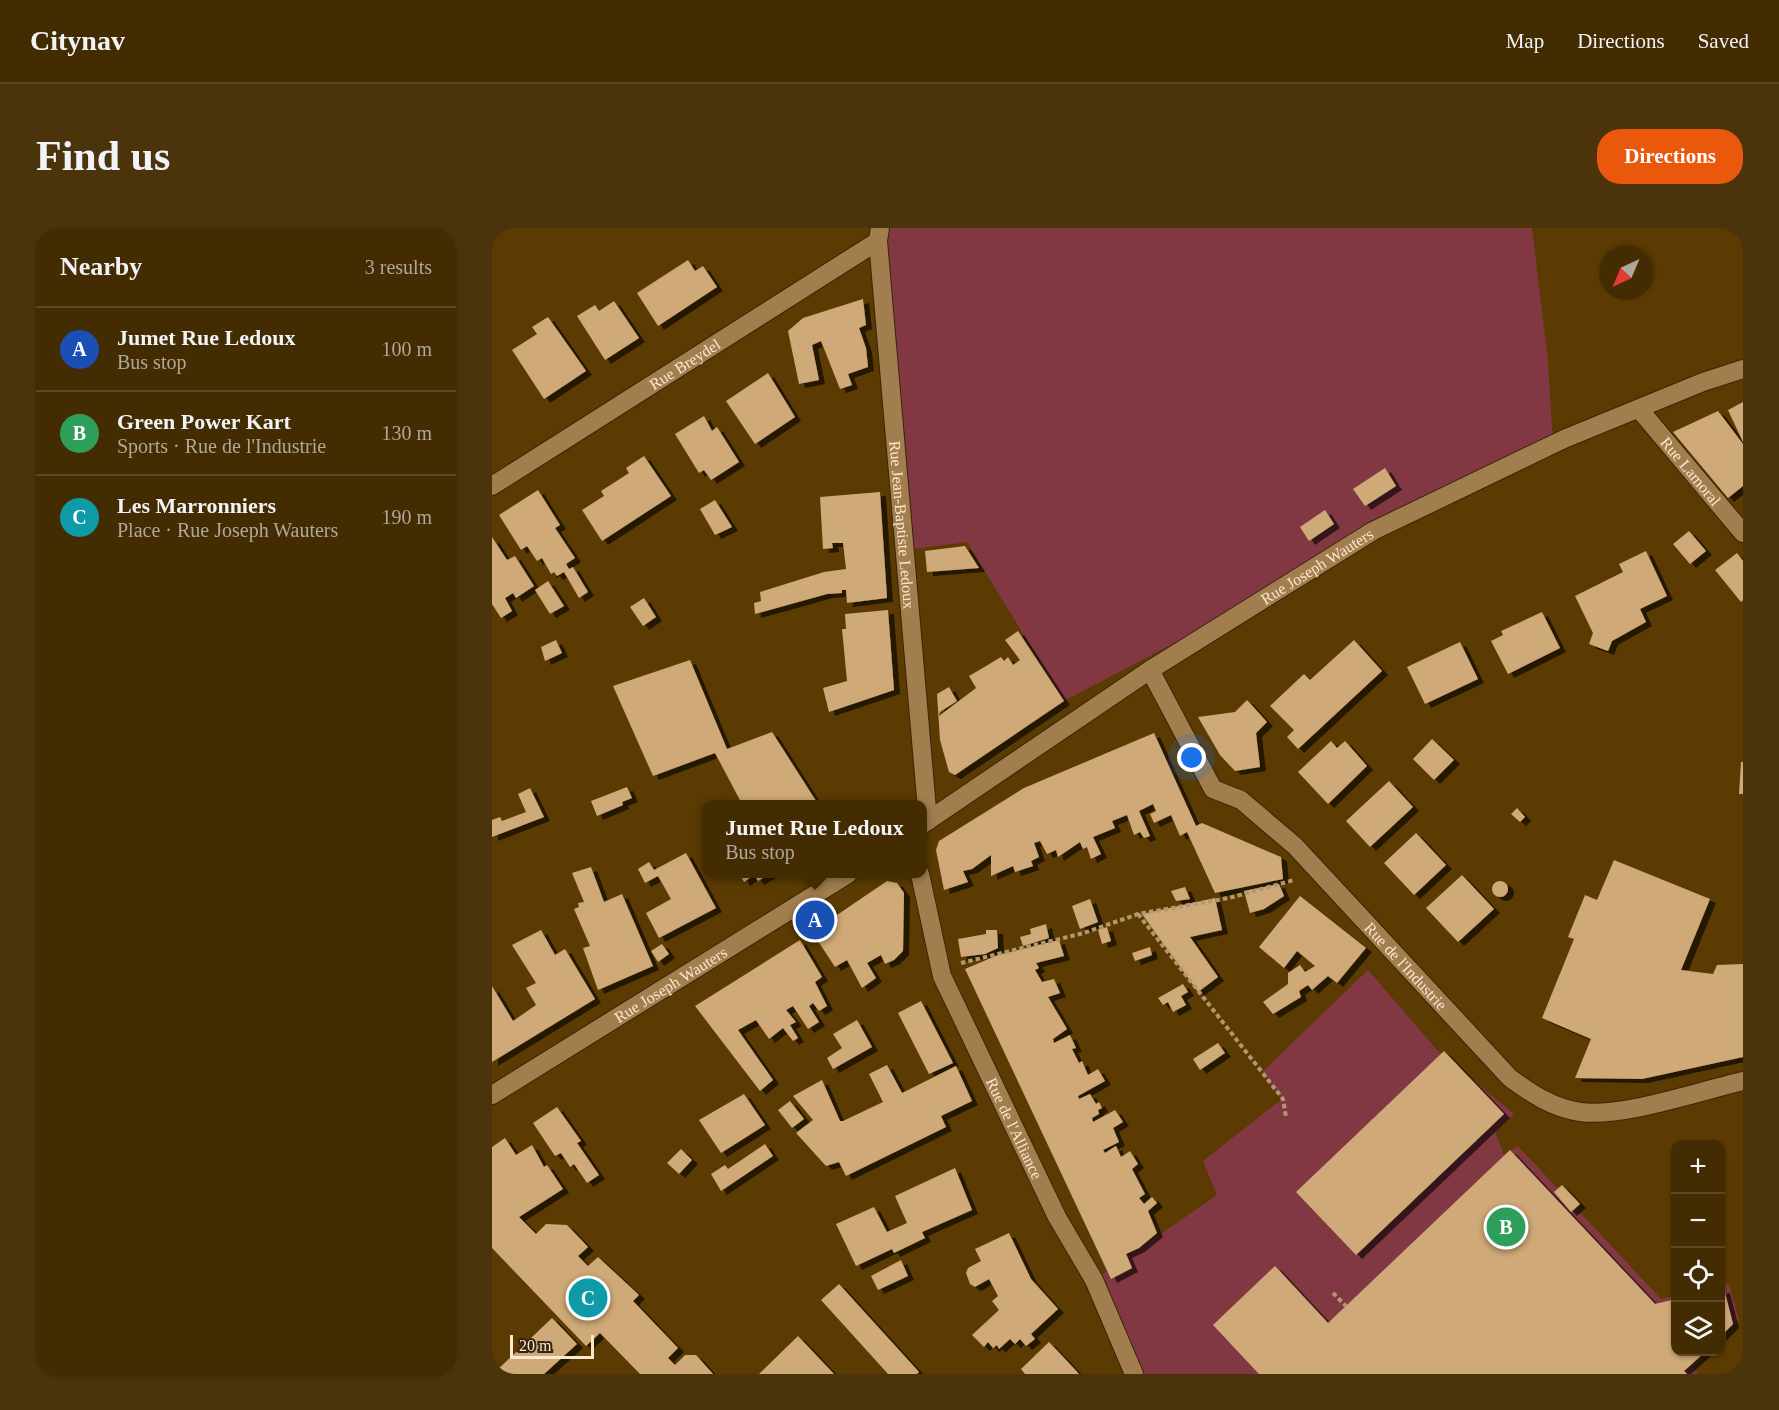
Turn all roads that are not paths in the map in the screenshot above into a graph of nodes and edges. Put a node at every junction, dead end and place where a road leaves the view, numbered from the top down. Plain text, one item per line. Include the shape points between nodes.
1 (879, 235) edge
2 (1743, 369) edge
3 (1639, 410) junction
4 (492, 486) edge
5 (1743, 533) edge
6 (1150, 670) junction
7 (924, 800) edge
8 (927, 822) edge
9 (840, 878) edge
10 (921, 878) edge
11 (1743, 1082) edge
12 (492, 1095) edge
13 (1134, 1374) edge

1 - 4 street, Rue Breydel
1 - 7 street, Rue Jean-Baptiste Ledoux
2 - 3 street, Rue Joseph Wauters
3 - 5 street, Rue Lamoral
3 - 6 street, Rue Joseph Wauters via 1523,457 1397,518
6 - 8 street, Rue Joseph Wauters
6 - 11 street, Rue de l'Industrie via 1214,789 1241,800 1296,846 1510,1078 1539,1099 1580,1112 1606,1113
9 - 12 street, Rue Joseph Wauters
10 - 13 street, Rue de l'Alliance via 940,967 1057,1217 1094,1280

